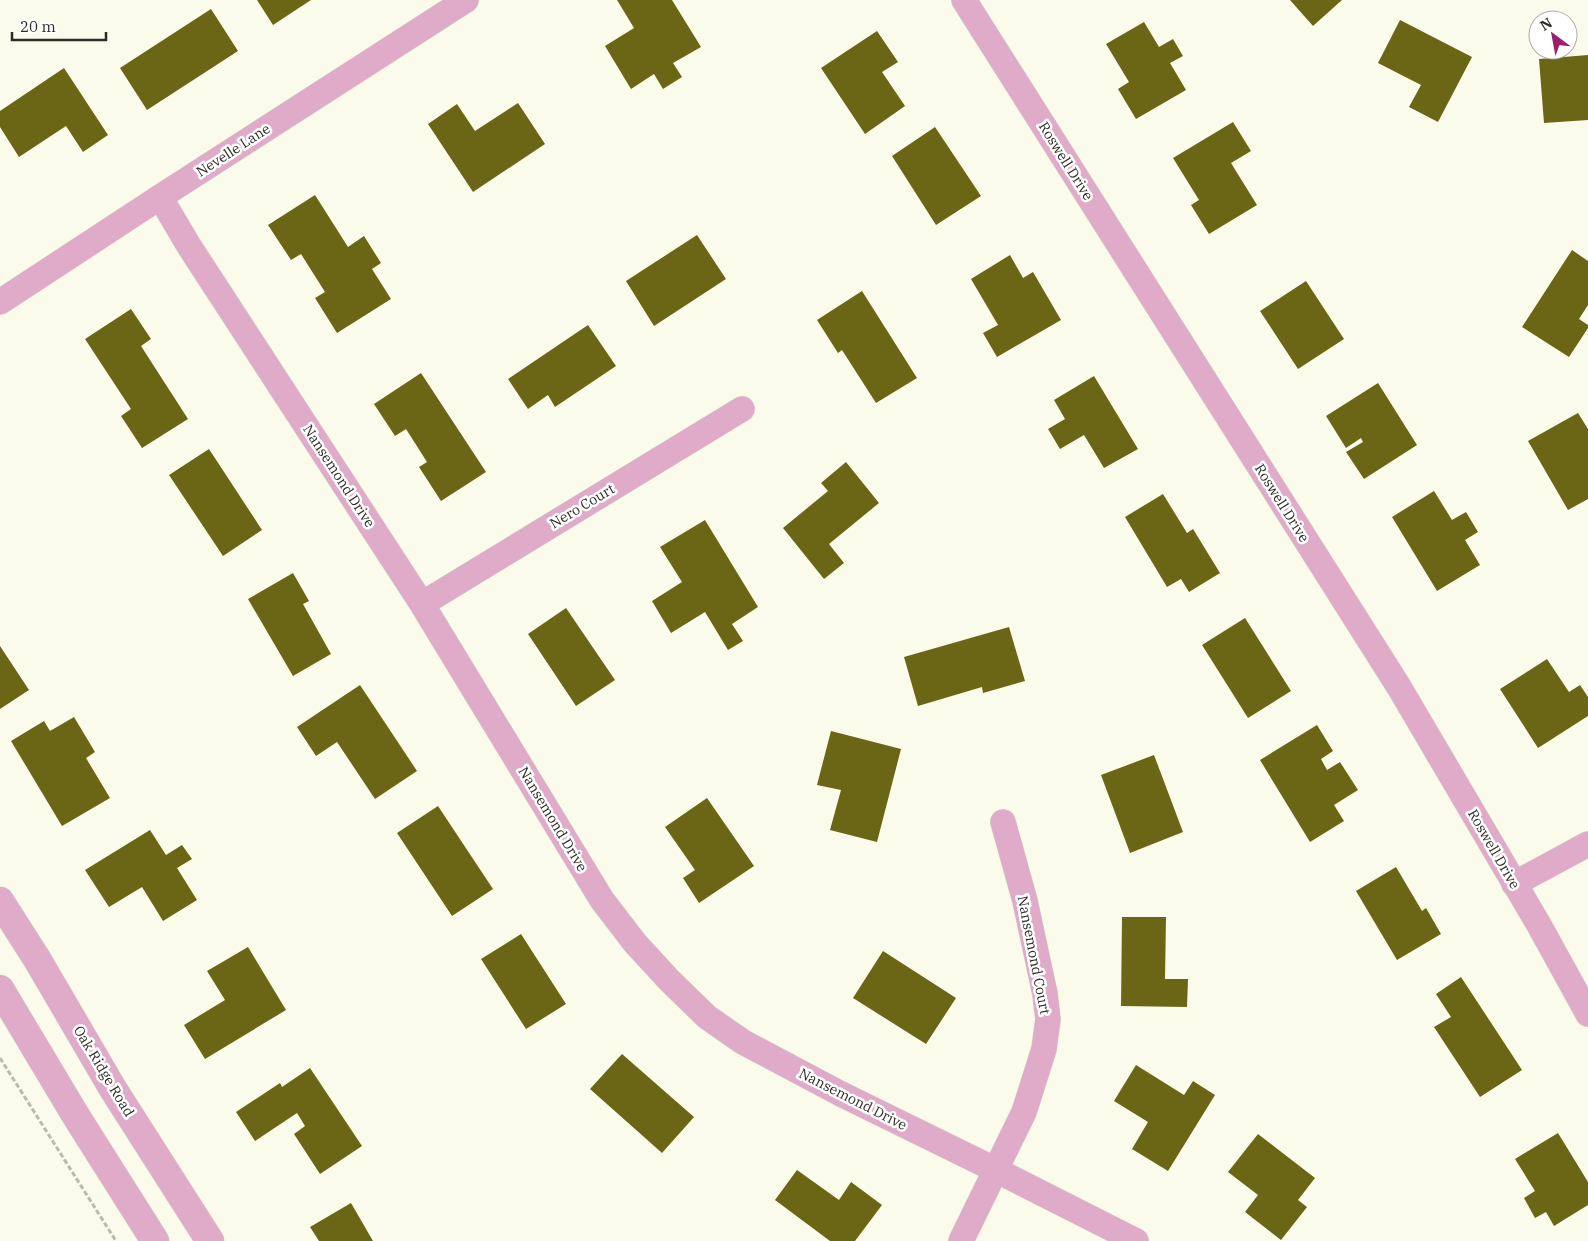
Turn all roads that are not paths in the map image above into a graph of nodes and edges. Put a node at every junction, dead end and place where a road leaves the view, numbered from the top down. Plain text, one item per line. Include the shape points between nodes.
1 (466, 0) edge
2 (964, 0) edge
3 (160, 197) junction
4 (0, 302) edge
5 (742, 410) dead end
6 (422, 604) junction
7 (1003, 822) dead end
8 (1588, 844) edge
9 (1514, 884) junction
10 (0, 901) edge
11 (0, 989) edge
12 (1588, 1014) edge
13 (996, 1170) junction
14 (155, 1241) edge
15 (210, 1241) edge
16 (961, 1241) edge
17 (1136, 1241) edge

1 - 3 street, Nevelle Lane
2 - 9 street, Roswell Drive via 1399,687
3 - 4 street, Nevelle Lane
3 - 6 street, Nansemond Drive
5 - 6 street, Nero Court
6 - 13 street, Nansemond Drive via 602,900 669,980 707,1017 743,1042
7 - 13 street, Nansemond Court via 1025,901 1048,1019 1044,1050 1024,1112
8 - 9 street
9 - 12 street, Roswell Drive
10 - 15 street, Oak Ridge Road via 113,1089
11 - 14 street
13 - 16 street, Nansemond Court
13 - 17 street, Nansemond Drive

